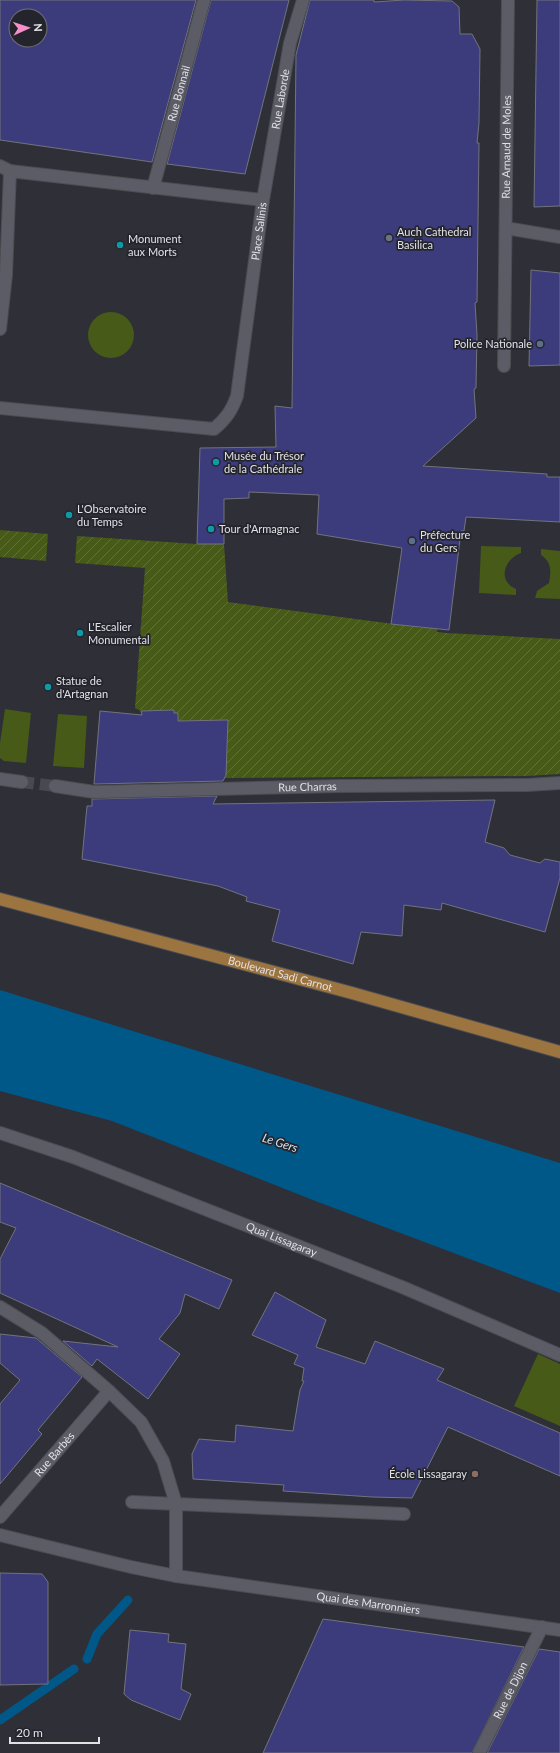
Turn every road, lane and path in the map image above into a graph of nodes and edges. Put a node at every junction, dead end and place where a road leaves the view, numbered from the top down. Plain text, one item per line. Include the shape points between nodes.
1 (204, 0) edge
2 (303, 0) edge
3 (508, 0) edge
4 (5, 168) edge
5 (153, 188) junction
6 (263, 200) junction
7 (506, 228) junction
8 (560, 237) edge
9 (3, 275) edge
10 (0, 329) edge
11 (504, 366) dead end
12 (0, 408) edge
13 (0, 779) edge
14 (22, 782) tunnel mouth
15 (560, 783) edge
16 (55, 786) tunnel mouth
17 (0, 899) edge
18 (560, 1052) edge
19 (0, 1133) edge
20 (0, 1307) edge
21 (560, 1355) edge
22 (109, 1391) junction
23 (132, 1502) dead end
24 (176, 1504) junction
25 (404, 1514) dead end
26 (0, 1517) edge
27 (0, 1535) edge
28 (176, 1576) junction
29 (542, 1627) junction
30 (560, 1630) edge
31 (479, 1753) edge

1 - 5 street, Rue Bonnail
2 - 6 street, Rue Laborde via 290,43
3 - 7 street, Rue Arnaud de Moles
4 - 5 street, Place Salinis
4 - 9 street, Place Salinis
5 - 6 street, Place Salinis
6 - 12 street, Place Salinis via 237,396 232,409 214,429
7 - 8 street
7 - 11 street, Rue Arnaud de Moles
9 - 10 street, Place Salinis
13 - 14 street
15 - 16 street, Rue Charras via 94,792
17 - 18 main road, Boulevard Sadi Carnot via 352,993
19 - 21 street, Quai Lissagaray via 87,1162 402,1287
20 - 22 street via 42,1333
22 - 24 street via 141,1422 163,1461
22 - 26 street, Rue Barbès
23 - 24 street
24 - 25 street
24 - 28 street
27 - 28 street, Quai des Marronniers
28 - 29 street, Quai des Marronniers
29 - 30 street, Quai des Marronniers
29 - 31 street, Rue de Dijon

